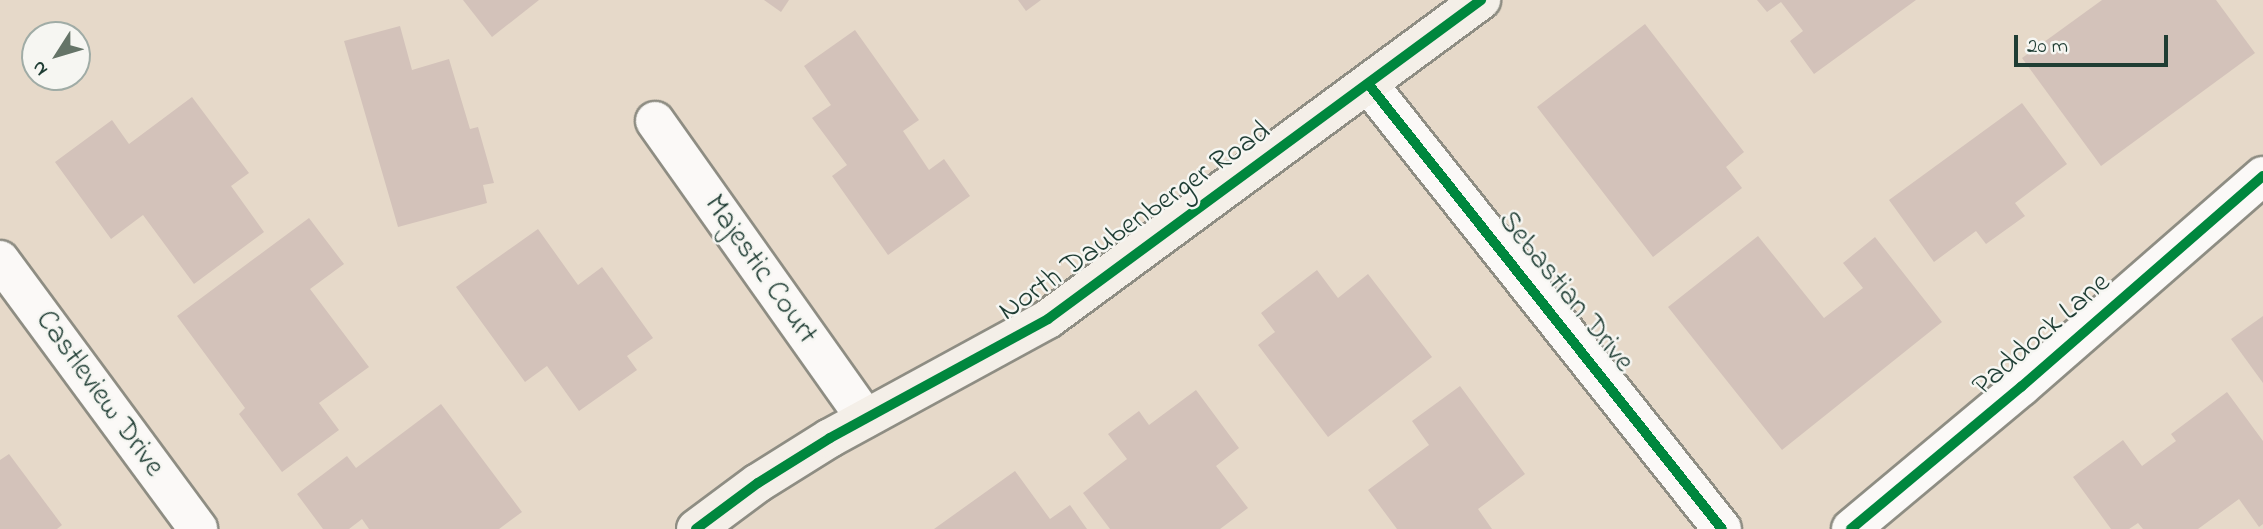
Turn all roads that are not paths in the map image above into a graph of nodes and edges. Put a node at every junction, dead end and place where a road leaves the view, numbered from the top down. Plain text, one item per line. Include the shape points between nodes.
1 (1481, 0) edge
2 (1369, 85) junction
3 (654, 121) dead end
4 (2263, 176) edge
5 (0, 260) edge
6 (865, 418) junction
7 (198, 529) edge
8 (696, 529) edge
9 (1722, 529) edge
10 (1852, 529) edge

1 - 2 street, North Daubenberger Road
2 - 6 street, North Daubenberger Road via 1048,319
2 - 9 street, Sebastian Drive
3 - 6 street, Majestic Court
4 - 10 street, Paddock Lane
5 - 7 street, Castleview Drive
6 - 8 street, North Daubenberger Road via 758,483

